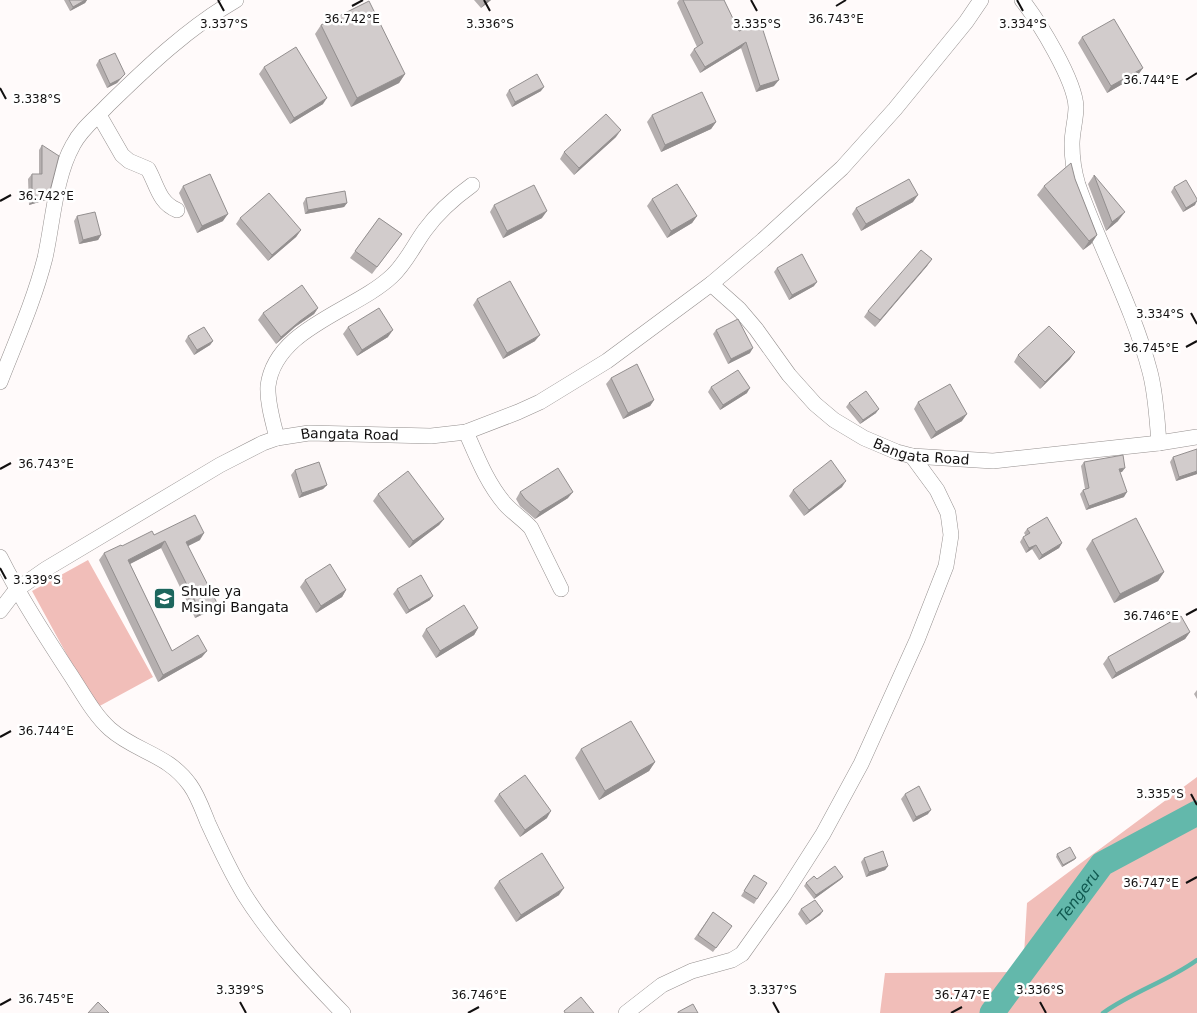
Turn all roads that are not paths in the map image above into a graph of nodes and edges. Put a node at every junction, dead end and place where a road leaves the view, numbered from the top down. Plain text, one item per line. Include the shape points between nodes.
1 (236, 0) edge
2 (981, 0) edge
3 (1022, 0) edge
4 (99, 115) junction
5 (472, 185) dead end
6 (177, 210) dead end
7 (710, 284) junction
8 (0, 382) edge
9 (466, 432) junction
10 (1197, 437) edge
11 (277, 438) junction
12 (1159, 443) junction
13 (912, 456) junction
14 (0, 558) edge
15 (561, 589) dead end
16 (16, 590) junction
17 (0, 611) edge
18 (343, 1013) edge
19 (626, 1013) edge

1 - 4 street via 160,56
2 - 7 street, Bangata Road via 895,108 842,168 764,240
3 - 12 street via 1036,18 1071,86 1076,105 1073,166 1142,344 1151,374
4 - 6 street via 122,155 148,169 164,202
4 - 8 street via 85,128 65,161 45,258 32,302
5 - 11 street via 452,200 393,275 377,289 300,335 284,350 275,363 268,385
7 - 9 street, Bangata Road via 607,361 540,402
7 - 13 street, Bangata Road via 739,309 815,404 864,438
9 - 11 street, Bangata Road via 431,436 309,432
9 - 15 street via 492,487 531,528
10 - 12 street, Bangata Road
11 - 16 street, Bangata Road via 220,465
12 - 13 street, Bangata Road via 993,461
13 - 19 street via 937,490 948,514 951,535 946,566 917,640 861,764 823,834 742,954 662,985
14 - 16 street
16 - 17 street, Bangata Road
16 - 18 street via 109,729 176,768 191,786 244,893 269,929

